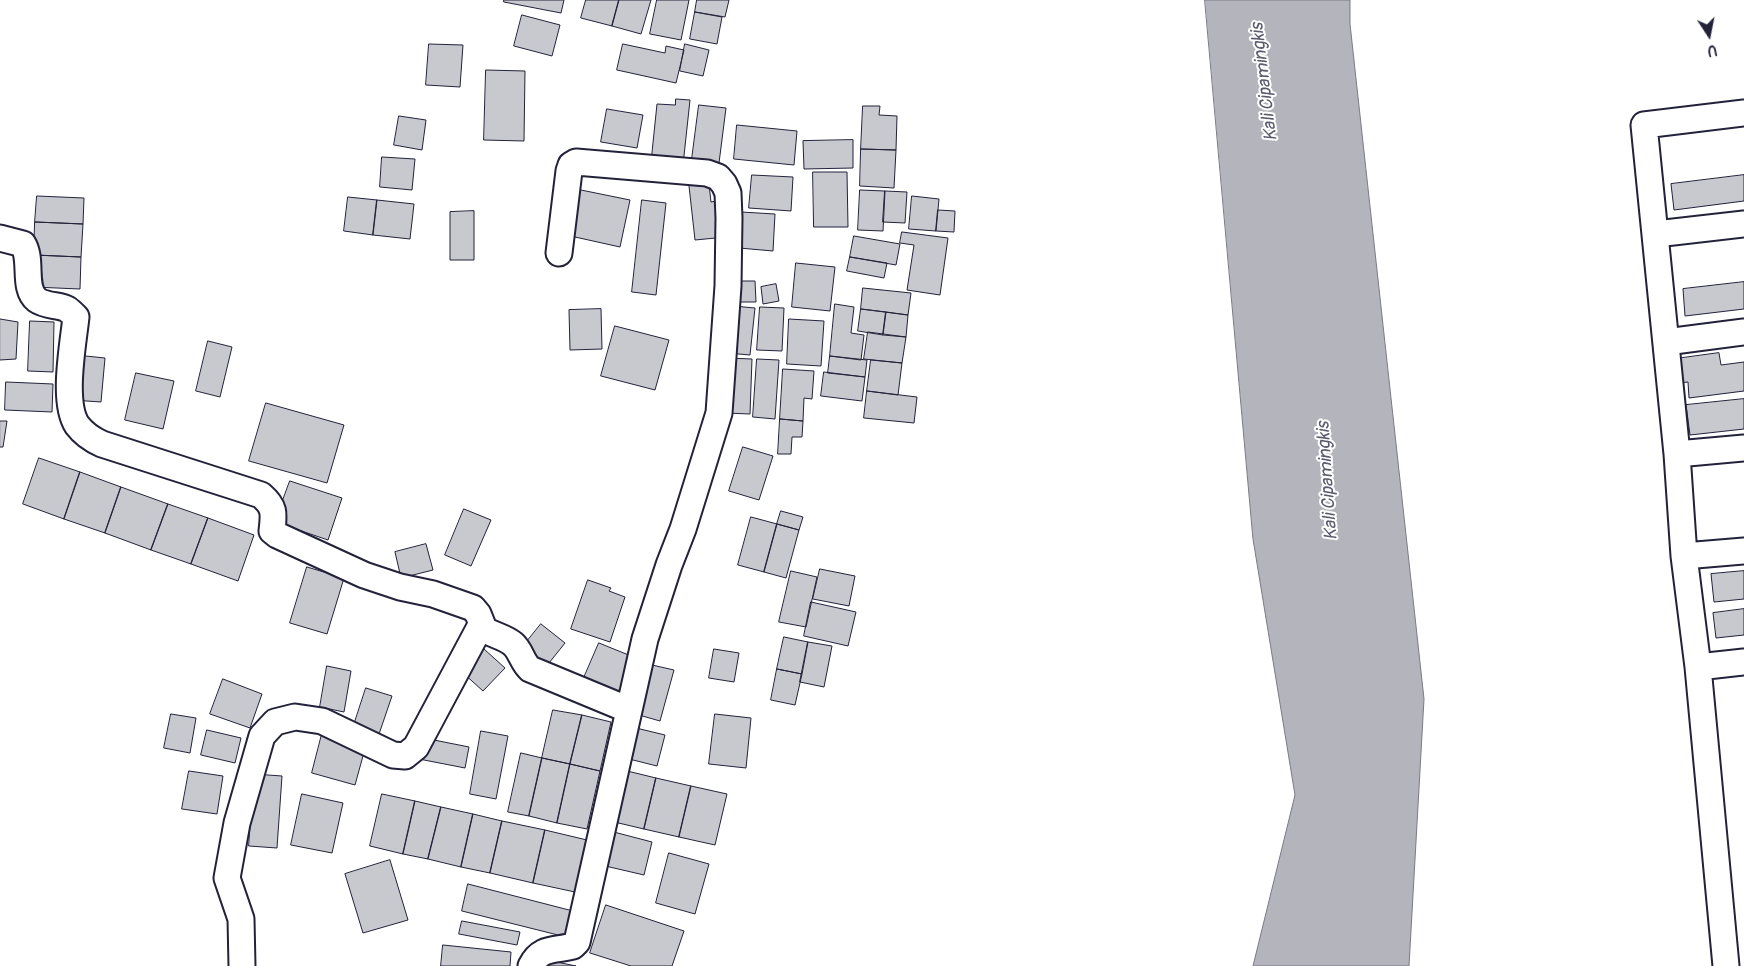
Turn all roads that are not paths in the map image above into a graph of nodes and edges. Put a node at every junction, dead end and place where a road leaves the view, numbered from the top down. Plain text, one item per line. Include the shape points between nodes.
1 (1744, 113) edge
2 (1744, 224) edge
3 (1656, 234) junction
4 (0, 238) edge
5 (559, 253) dead end
6 (1744, 332) edge
7 (1666, 342) junction
8 (1744, 448) edge
9 (1677, 454) junction
10 (1744, 552) edge
11 (1684, 556) junction
12 (481, 624) junction
13 (1744, 662) edge
14 (1698, 667) junction
15 (629, 710) junction
16 (242, 966) edge
17 (531, 966) edge
18 (1726, 966) edge

1 - 3 street via 1644,125
2 - 3 street
3 - 7 street
4 - 12 street via 23,244 28,252 30,290 37,300 66,309 76,317 69,395 77,426 91,438 261,495 271,503 274,514 272,531 276,536 364,575 473,608
5 - 15 street via 569,171 576,162 707,174 718,177 728,193 728,286 719,413 645,639
6 - 7 street
7 - 9 street
8 - 9 street
9 - 11 street
10 - 11 street
11 - 14 street
12 - 15 street via 487,631 511,642 530,669
12 - 16 street via 416,747 405,756 392,755 322,721 295,717 275,722 262,736 237,823 228,878 241,919
13 - 14 street
14 - 18 street
15 - 17 street via 576,942 573,946 541,954

